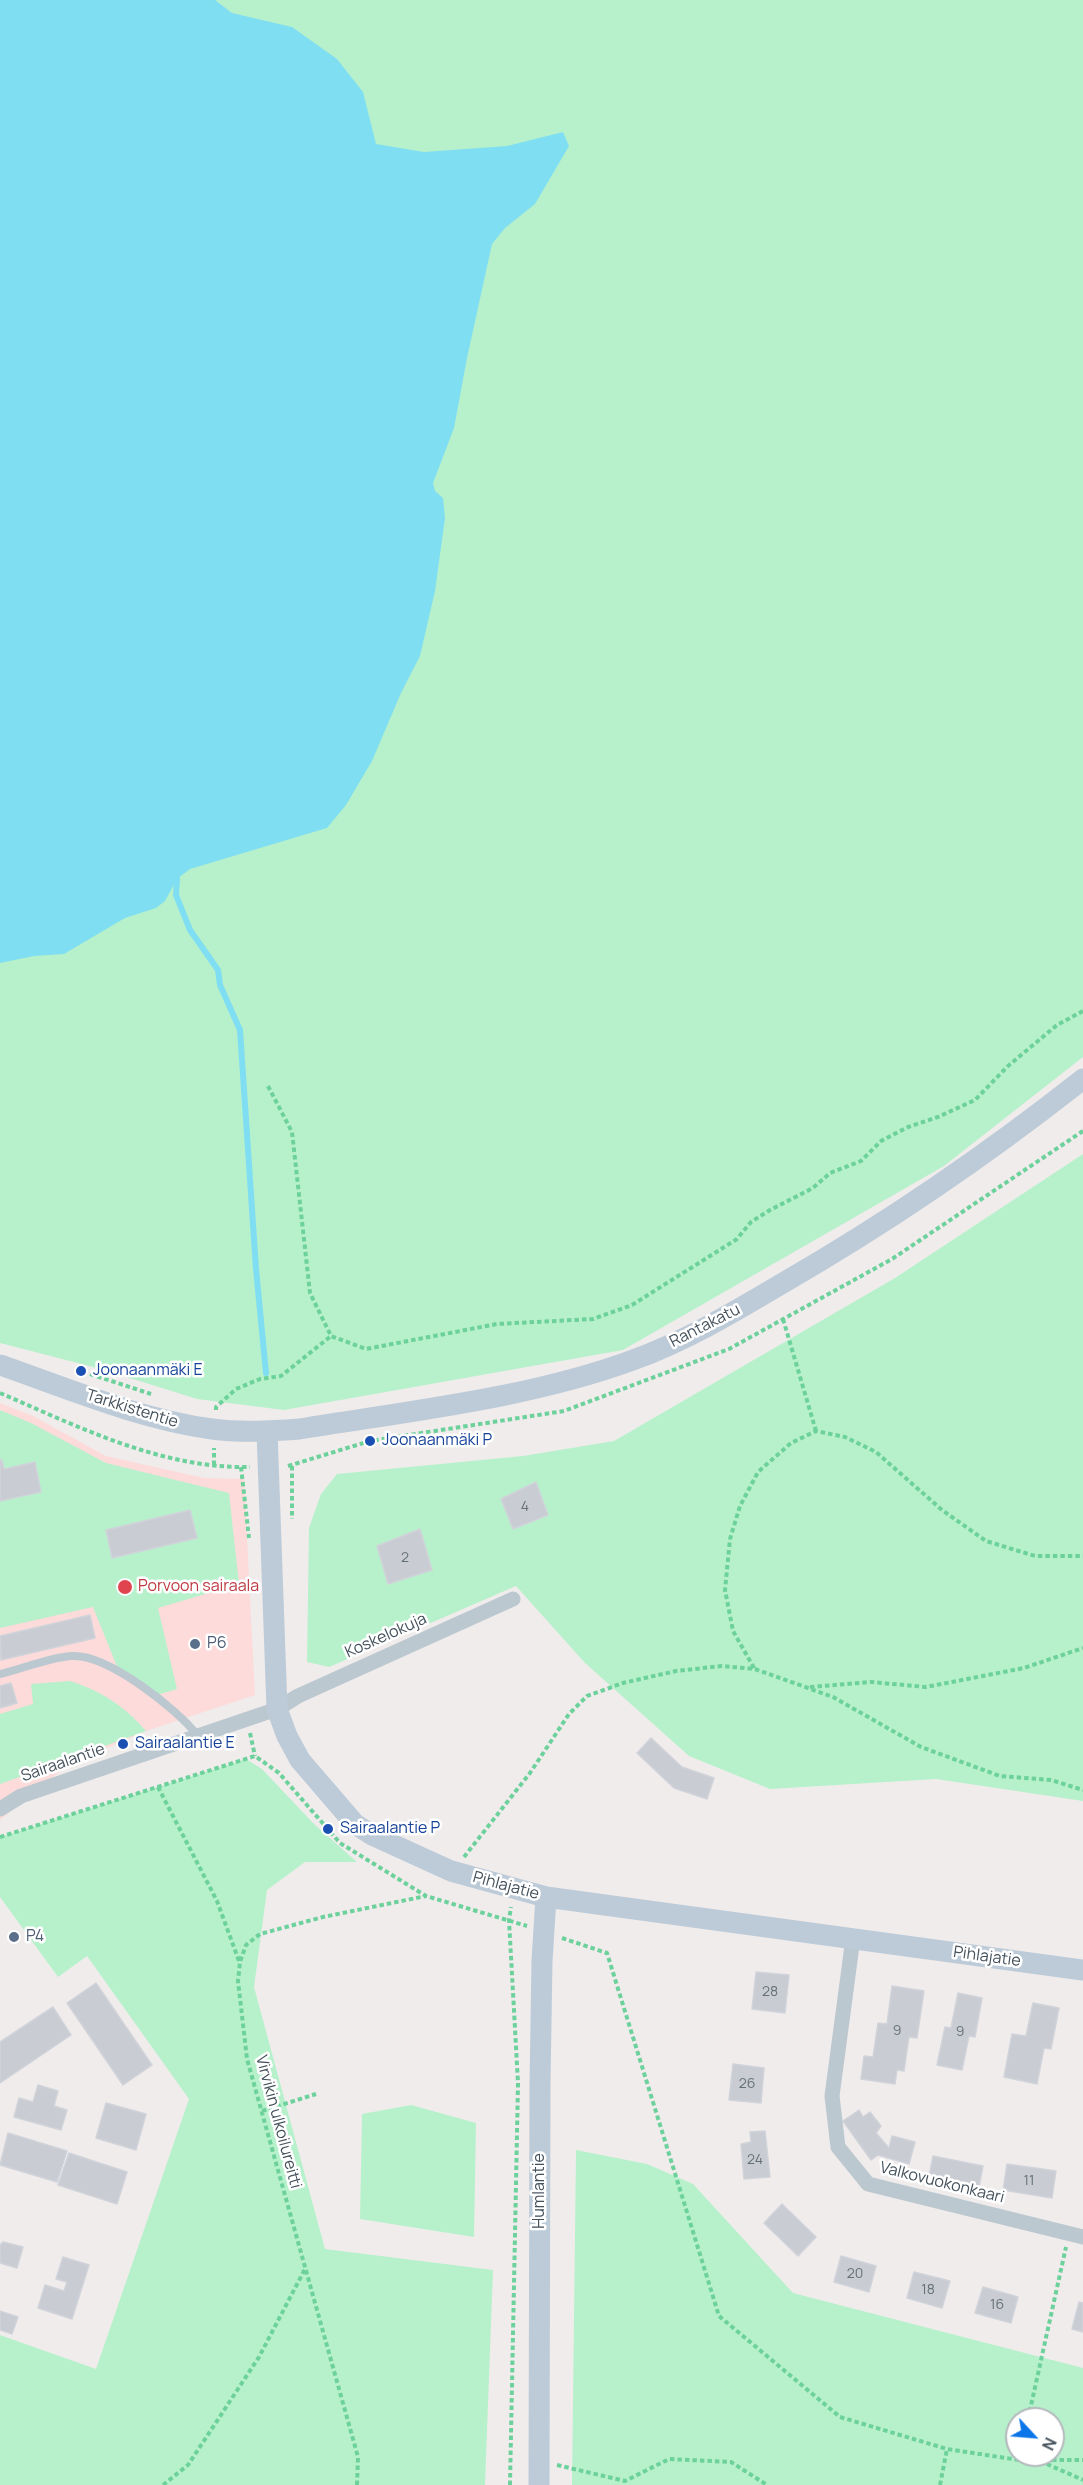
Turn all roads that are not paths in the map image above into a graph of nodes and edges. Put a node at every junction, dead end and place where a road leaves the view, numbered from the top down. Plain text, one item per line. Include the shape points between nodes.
1 (1083, 1079) edge
2 (0, 1365) edge
3 (267, 1431) junction
4 (513, 1599) dead end
5 (0, 1674) edge
6 (277, 1709) junction
7 (198, 1736) junction
8 (0, 1809) edge
9 (546, 1897) junction
10 (853, 1938) junction
11 (1083, 1970) edge
12 (1076, 2236) edge
13 (539, 2485) edge

1 - 3 street, Rantakatu via 1026,1124 857,1240 714,1323 634,1360 556,1384 311,1427
2 - 3 street, Tarkkistentie via 160,1419 215,1430
3 - 6 street, Pihlajatie
4 - 6 street, Koskelokuja
5 - 7 lane via 73,1656 101,1661 141,1686
6 - 7 street, Sairaalantie
6 - 9 street, Pihlajatie via 300,1760 355,1824 437,1866
7 - 8 street, Sairaalantie via 21,1796
9 - 10 street, Pihlajatie
9 - 13 street, Humlantie via 540,2083
10 - 11 street, Pihlajatie
10 - 12 street, Valkovuokonkaari via 831,2096 838,2147 868,2184

